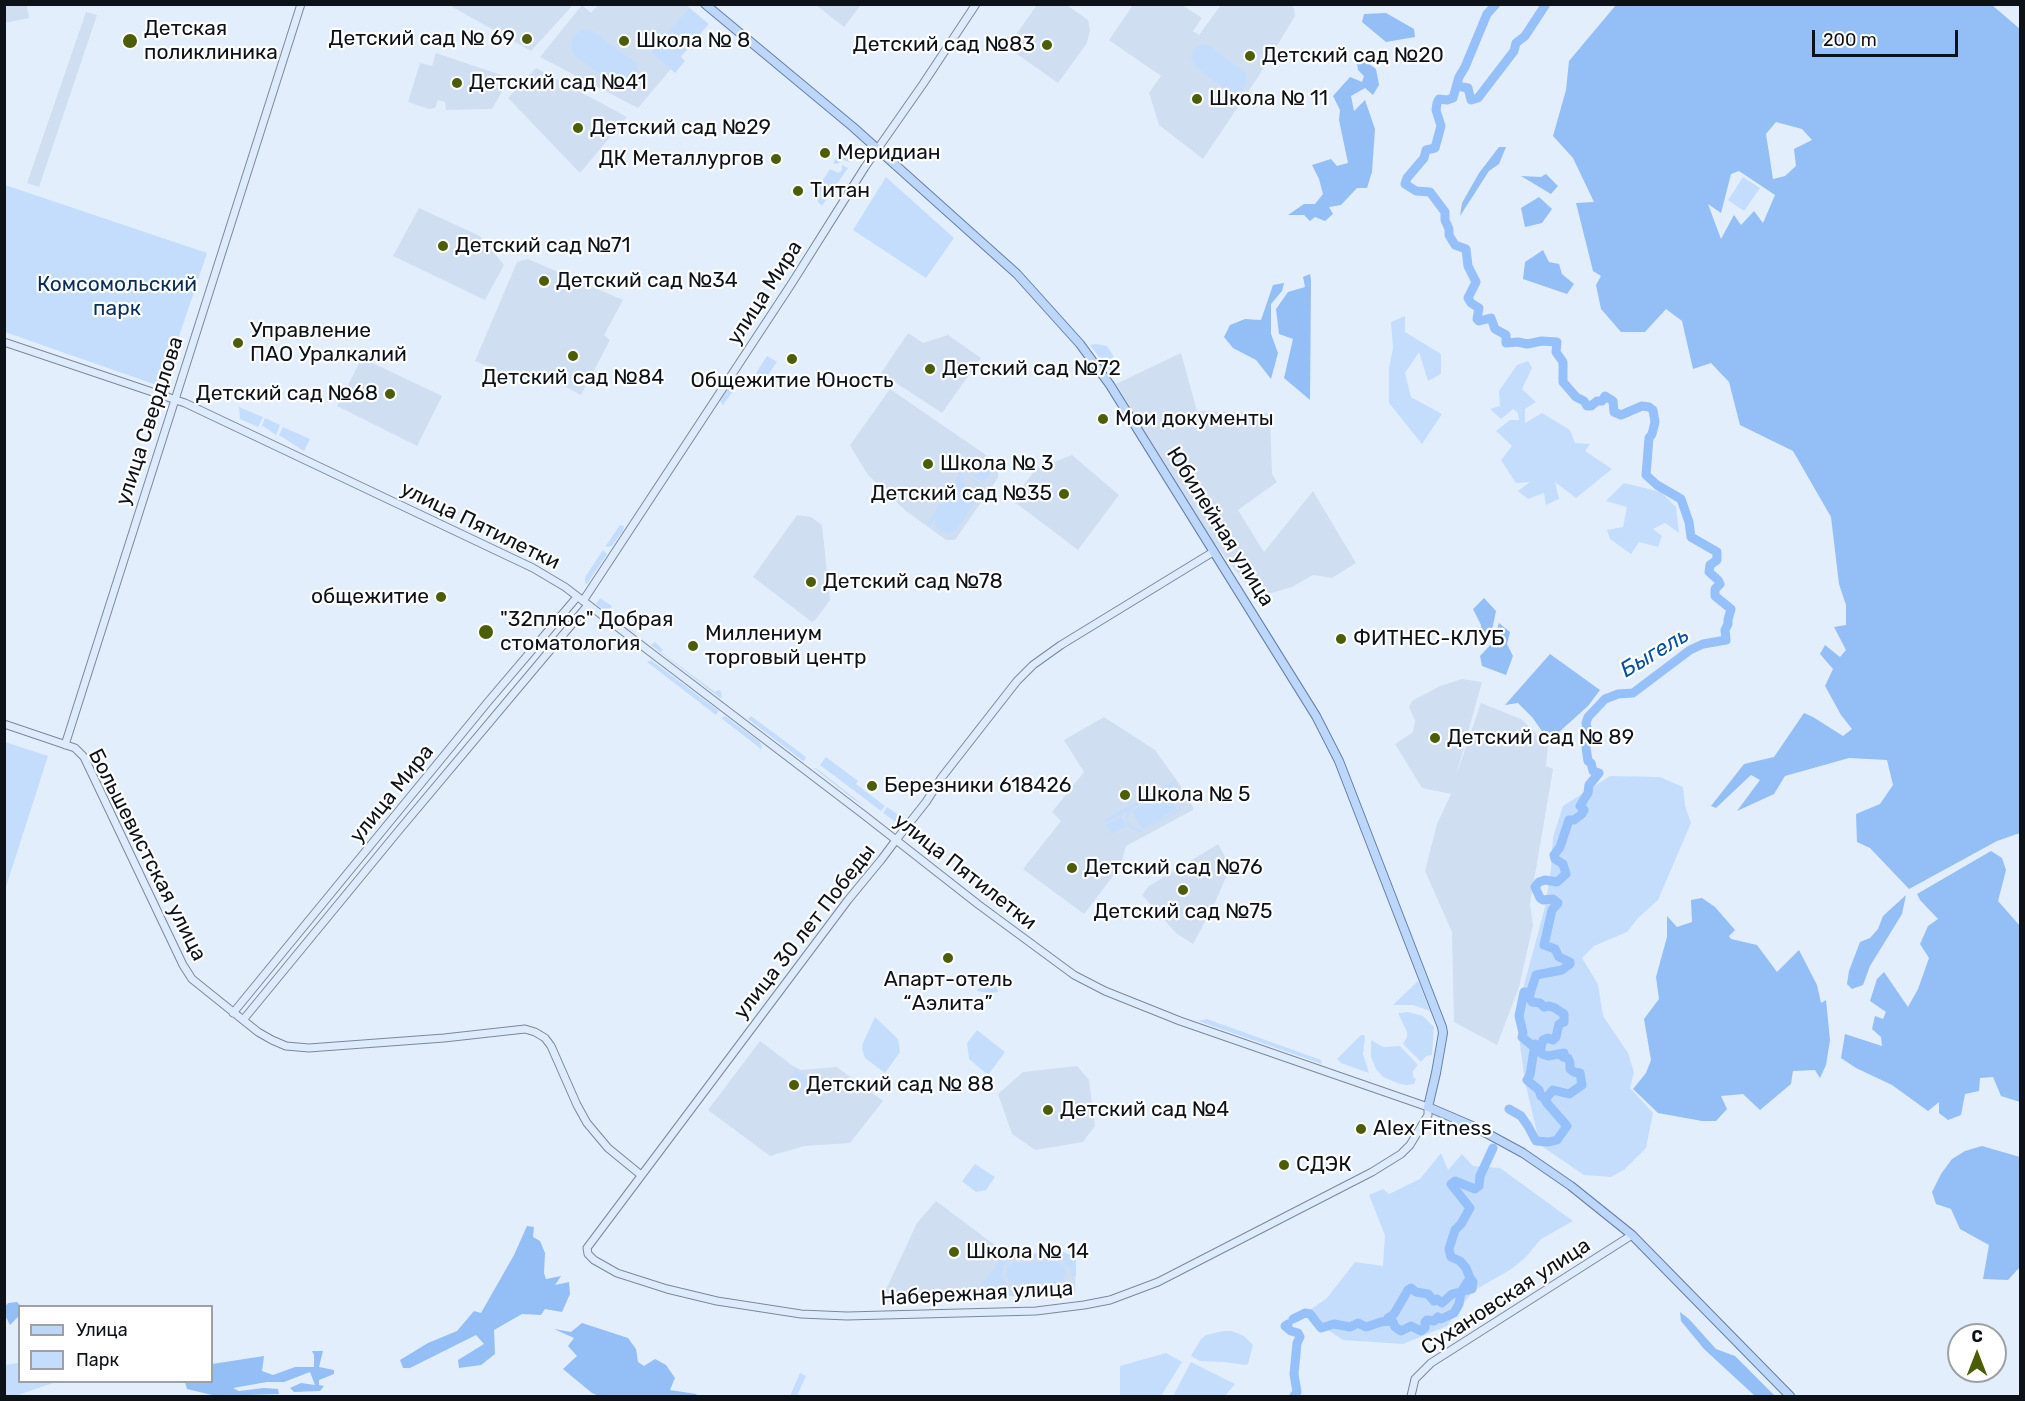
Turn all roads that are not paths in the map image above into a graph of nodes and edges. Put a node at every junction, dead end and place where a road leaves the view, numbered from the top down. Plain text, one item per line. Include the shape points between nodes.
1 (301, 4) edge
2 (705, 4) edge
3 (976, 4) edge
4 (877, 148) junction
5 (4, 342) edge
6 (174, 399) junction
7 (1213, 552) junction
8 (583, 601) junction
9 (4, 724) edge
10 (65, 745) junction
11 (896, 840) junction
12 (233, 1013) junction
13 (243, 1020) junction
14 (1428, 1107) junction
15 (641, 1175) junction
16 (1632, 1235) junction
17 (587, 1248) joint
18 (1411, 1396) edge
19 (1790, 1396) edge

1 - 6 street, улица Свердлова
2 - 4 main road, Юбилейная улица
3 - 4 street, улица Мира
4 - 7 main road, Юбилейная улица via 1017,274 1080,344 1110,385
4 - 8 street, улица Мира
5 - 6 street, улица Пятилетки
6 - 8 street, улица Пятилетки via 533,567
6 - 10 street, улица Свердлова
7 - 11 street, улица 30 лет Победы via 1033,665 992,712
7 - 14 main road, Юбилейная улица via 1327,735 1426,982 1443,1034
8 - 11 street, улица Пятилетки
8 - 12 street, улица Мира via 465,730
8 - 13 street, улица Мира
9 - 10 street
10 - 12 street, Большевистская улица via 84,757 183,965 192,979
11 - 14 street, улица Пятилетки via 1074,975 1105,991
11 - 15 street, улица 30 лет Победы
12 - 13 street, Большевистская улица
13 - 15 street, Большевистская улица via 286,1046 309,1048 525,1029 535,1032 552,1046 587,1123 608,1148
14 - 16 main road via 1523,1153
14 - 17 street, Набережная улица via 1428,1115 1410,1145 1372,1172 1158,1282 1084,1305 972,1314 801,1314 667,1289 617,1273 594,1260
15 - 17 street, улица 30 лет Победы
16 - 18 street, Сухановская улица via 1431,1363 1415,1379
16 - 19 main road

